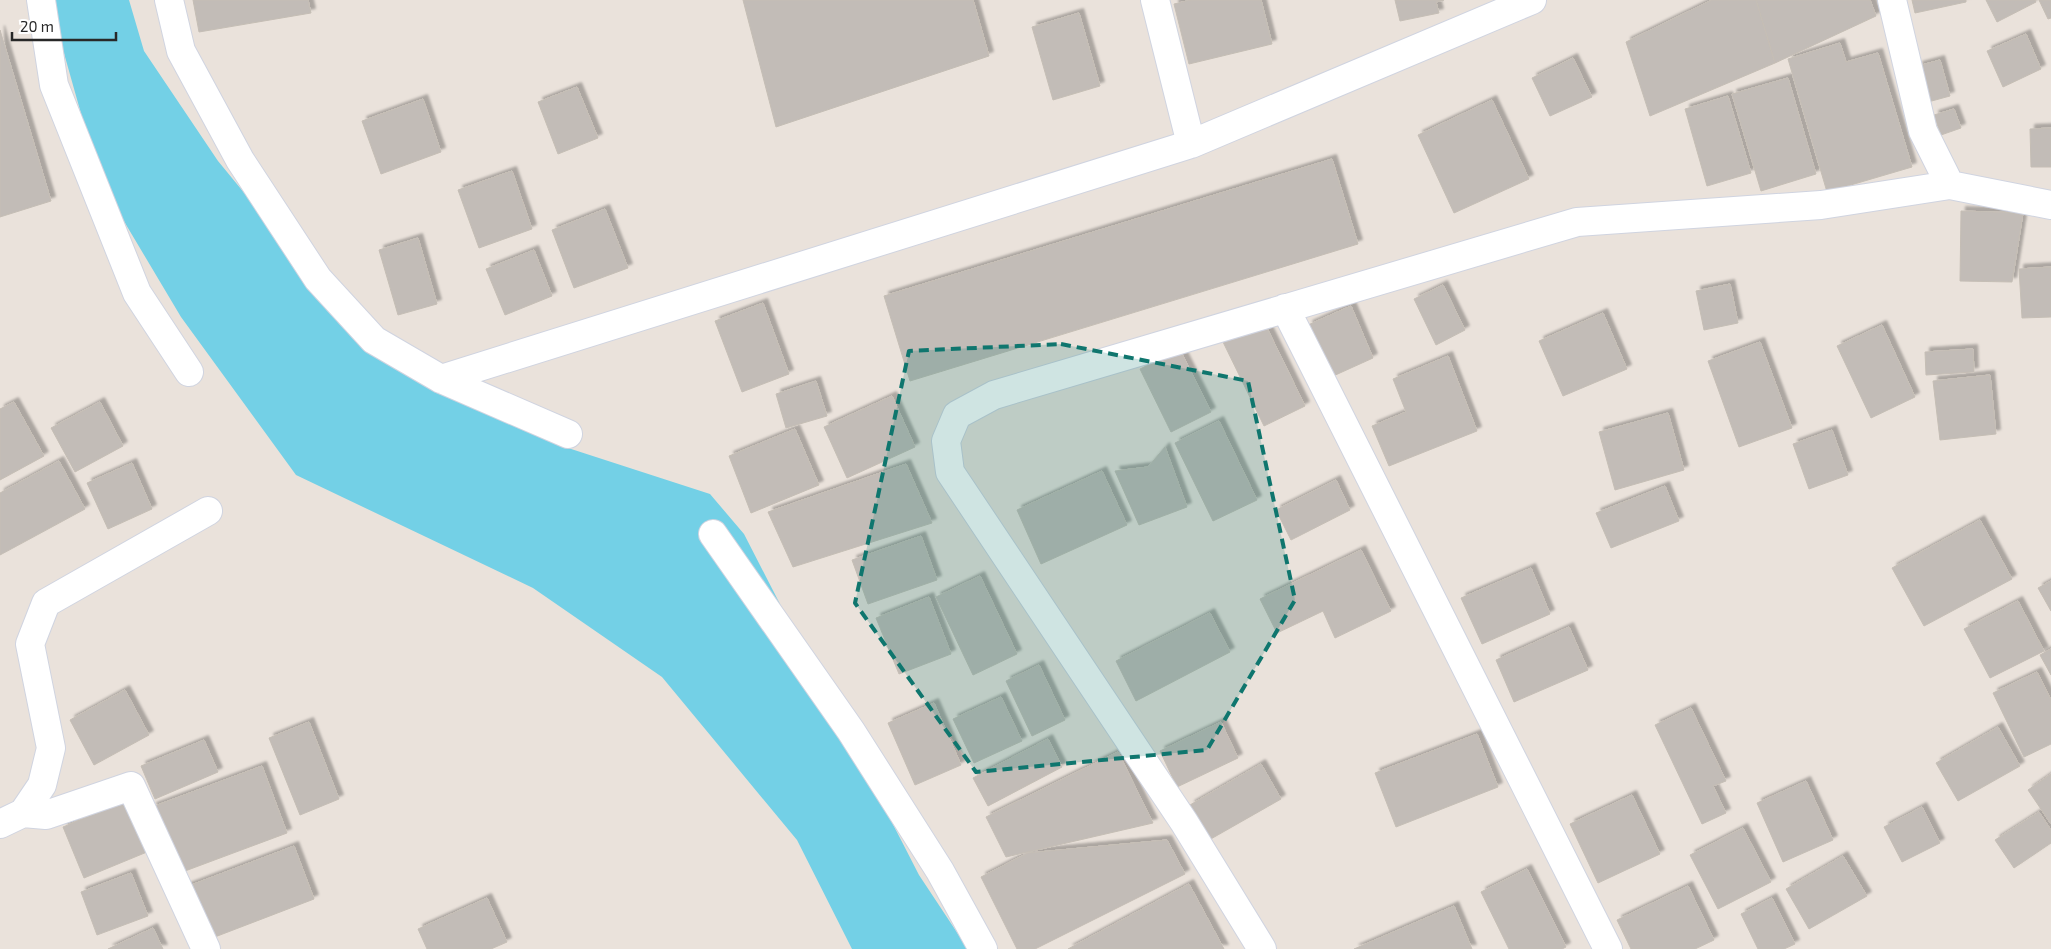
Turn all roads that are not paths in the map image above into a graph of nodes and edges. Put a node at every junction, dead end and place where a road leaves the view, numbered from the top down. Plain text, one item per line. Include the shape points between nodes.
1 (41, 0) edge
2 (169, 0) edge
3 (1155, 0) edge
4 (1532, 0) edge
5 (1892, 0) edge
6 (1191, 144) junction
7 (1950, 184) junction
8 (2051, 206) edge
9 (1286, 308) junction
10 (189, 372) dead end
11 (441, 379) junction
12 (568, 434) dead end
13 (208, 511) dead end
14 (713, 534) dead end
15 (11, 818) edge
16 (206, 949) edge
17 (983, 949) edge
18 (1262, 949) edge
19 (1608, 949) edge

1 - 10 street via 54,85 133,284
2 - 11 street via 181,51 240,160 318,279 374,340
3 - 6 street
4 - 6 street
5 - 7 street via 1923,131
6 - 11 street
7 - 8 street
7 - 9 street via 1821,205 1577,222
9 - 18 street via 994,395 957,415 946,441 950,472 1184,822
9 - 19 street
11 - 12 street
13 - 15 street via 46,603 30,644 51,748 42,785
14 - 17 street via 851,731 940,871
15 - 16 street via 46,815 131,786

